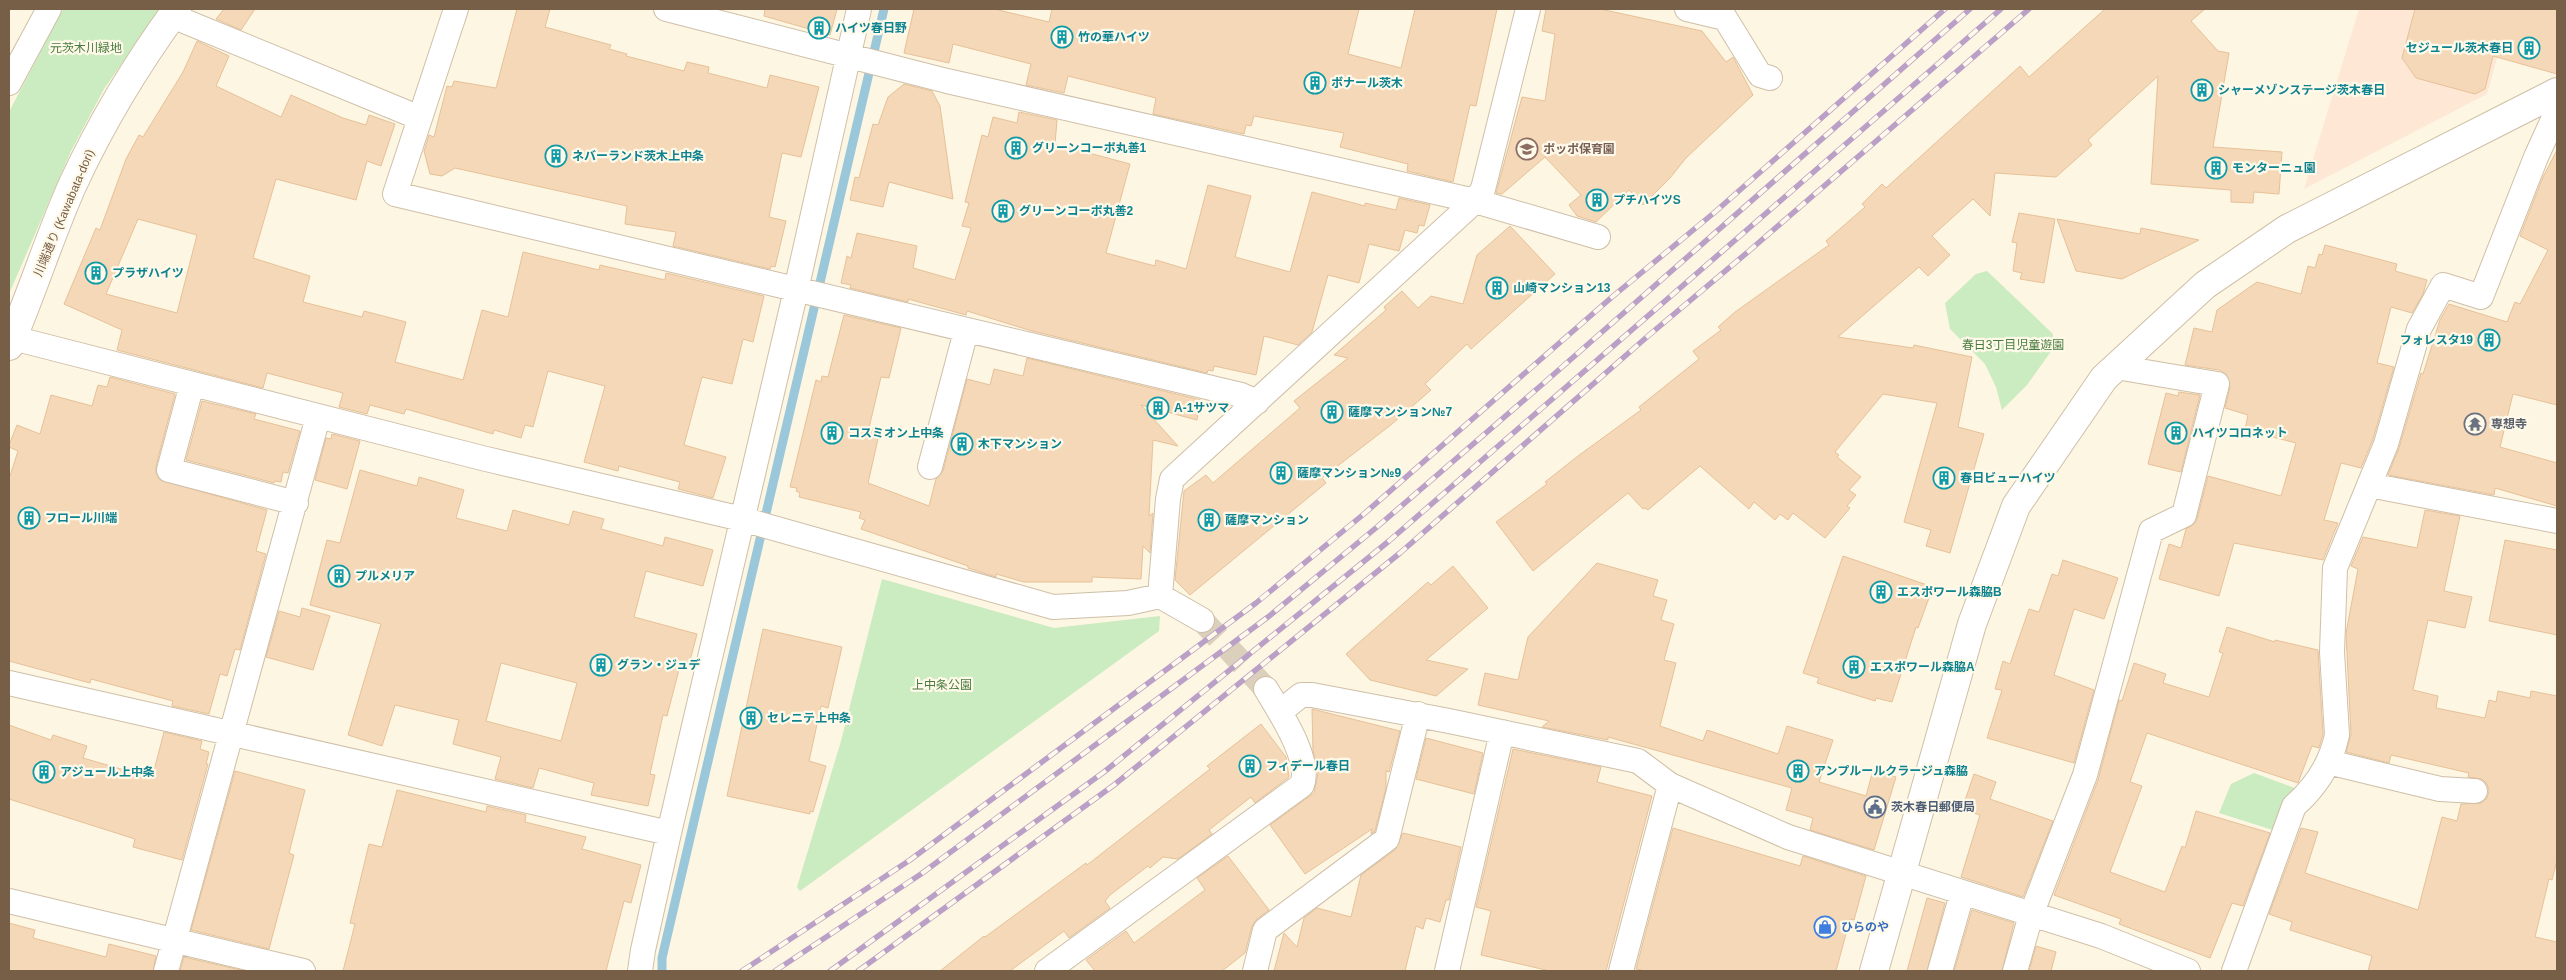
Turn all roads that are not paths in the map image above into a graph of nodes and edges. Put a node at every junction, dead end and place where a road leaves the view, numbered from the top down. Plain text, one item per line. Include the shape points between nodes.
1 (49, 9) edge
2 (456, 9) edge
3 (666, 9) edge
4 (859, 9) edge
5 (1528, 9) edge
6 (1687, 9) edge
7 (174, 12) edge
8 (864, 60) junction
9 (1770, 78) dead end
10 (9, 83) edge
11 (2557, 92) edge
12 (2557, 111) edge
13 (420, 118) junction
14 (1475, 201) junction
15 (1598, 237) dead end
16 (810, 293) junction
17 (966, 331) junction
18 (10, 340) edge
19 (2116, 367) junction
20 (192, 384) junction
21 (1258, 402) junction
22 (318, 417) junction
23 (930, 467) dead end
24 (2369, 485) junction
25 (296, 503) junction
26 (746, 520) junction
27 (2557, 521) edge
28 (1160, 596) junction
29 (1202, 620) tunnel mouth
30 (9, 683) edge
31 (1266, 689) tunnel mouth
32 (1280, 712) junction
33 (1418, 714) junction
34 (1502, 732) junction
35 (232, 735) junction
36 (2328, 762) junction
37 (1670, 785) junction
38 (2475, 791) dead end
39 (669, 833) junction
40 (1900, 873) junction
41 (1962, 894) junction
42 (9, 901) edge
43 (2031, 915) junction
44 (174, 940) junction
45 (166, 971) edge
46 (303, 971) edge
47 (640, 971) edge
48 (1047, 971) edge
49 (1256, 971) edge
50 (1447, 971) edge
51 (1621, 971) edge
52 (1874, 971) edge
53 (1940, 971) edge
54 (2015, 971) edge
55 (2188, 971) edge
56 (2234, 971) edge

1 - 10 street
2 - 13 street
3 - 8 street
4 - 8 street
5 - 14 street via 1483,190
6 - 9 street via 1725,18 1760,75
7 - 13 street
7 - 18 street, 川端通り (Kawabata-dori) via 139,62 100,130 72,187
8 - 14 street
8 - 16 street
11 - 19 street via 2287,229 2205,285
12 - 24 street via 2481,297 2444,285 2419,329 2386,444
13 - 16 street via 395,194
14 - 15 street
14 - 21 street
16 - 17 street
16 - 26 street
17 - 21 street via 1241,395
17 - 23 street
18 - 20 street
19 - 40 street via 2099,385 2016,506 1972,624
19 - 43 street via 2217,384 2184,515 2151,531 2085,775
20 - 22 street
20 - 25 street via 169,470
21 - 28 street via 1172,479
22 - 25 street
22 - 26 street
24 - 27 street
24 - 36 street via 2335,568 2332,652 2337,735
25 - 35 street
26 - 28 street via 1053,607 1128,602
26 - 39 street
28 - 29 street
30 - 35 street
31 - 32 street
32 - 33 street via 1301,695
32 - 48 street via 1304,765 1302,784
33 - 34 street
33 - 49 street via 1387,839 1265,930
34 - 37 street via 1638,761
34 - 50 street
35 - 39 street
35 - 44 street
36 - 38 street via 2440,789
36 - 56 street via 2306,796 2294,806
37 - 40 street via 1788,837
37 - 51 street
39 - 47 street
40 - 41 street
40 - 52 street
41 - 43 street
41 - 53 street
42 - 44 street
43 - 54 street
43 - 55 street via 2101,936
44 - 45 street
44 - 46 street

